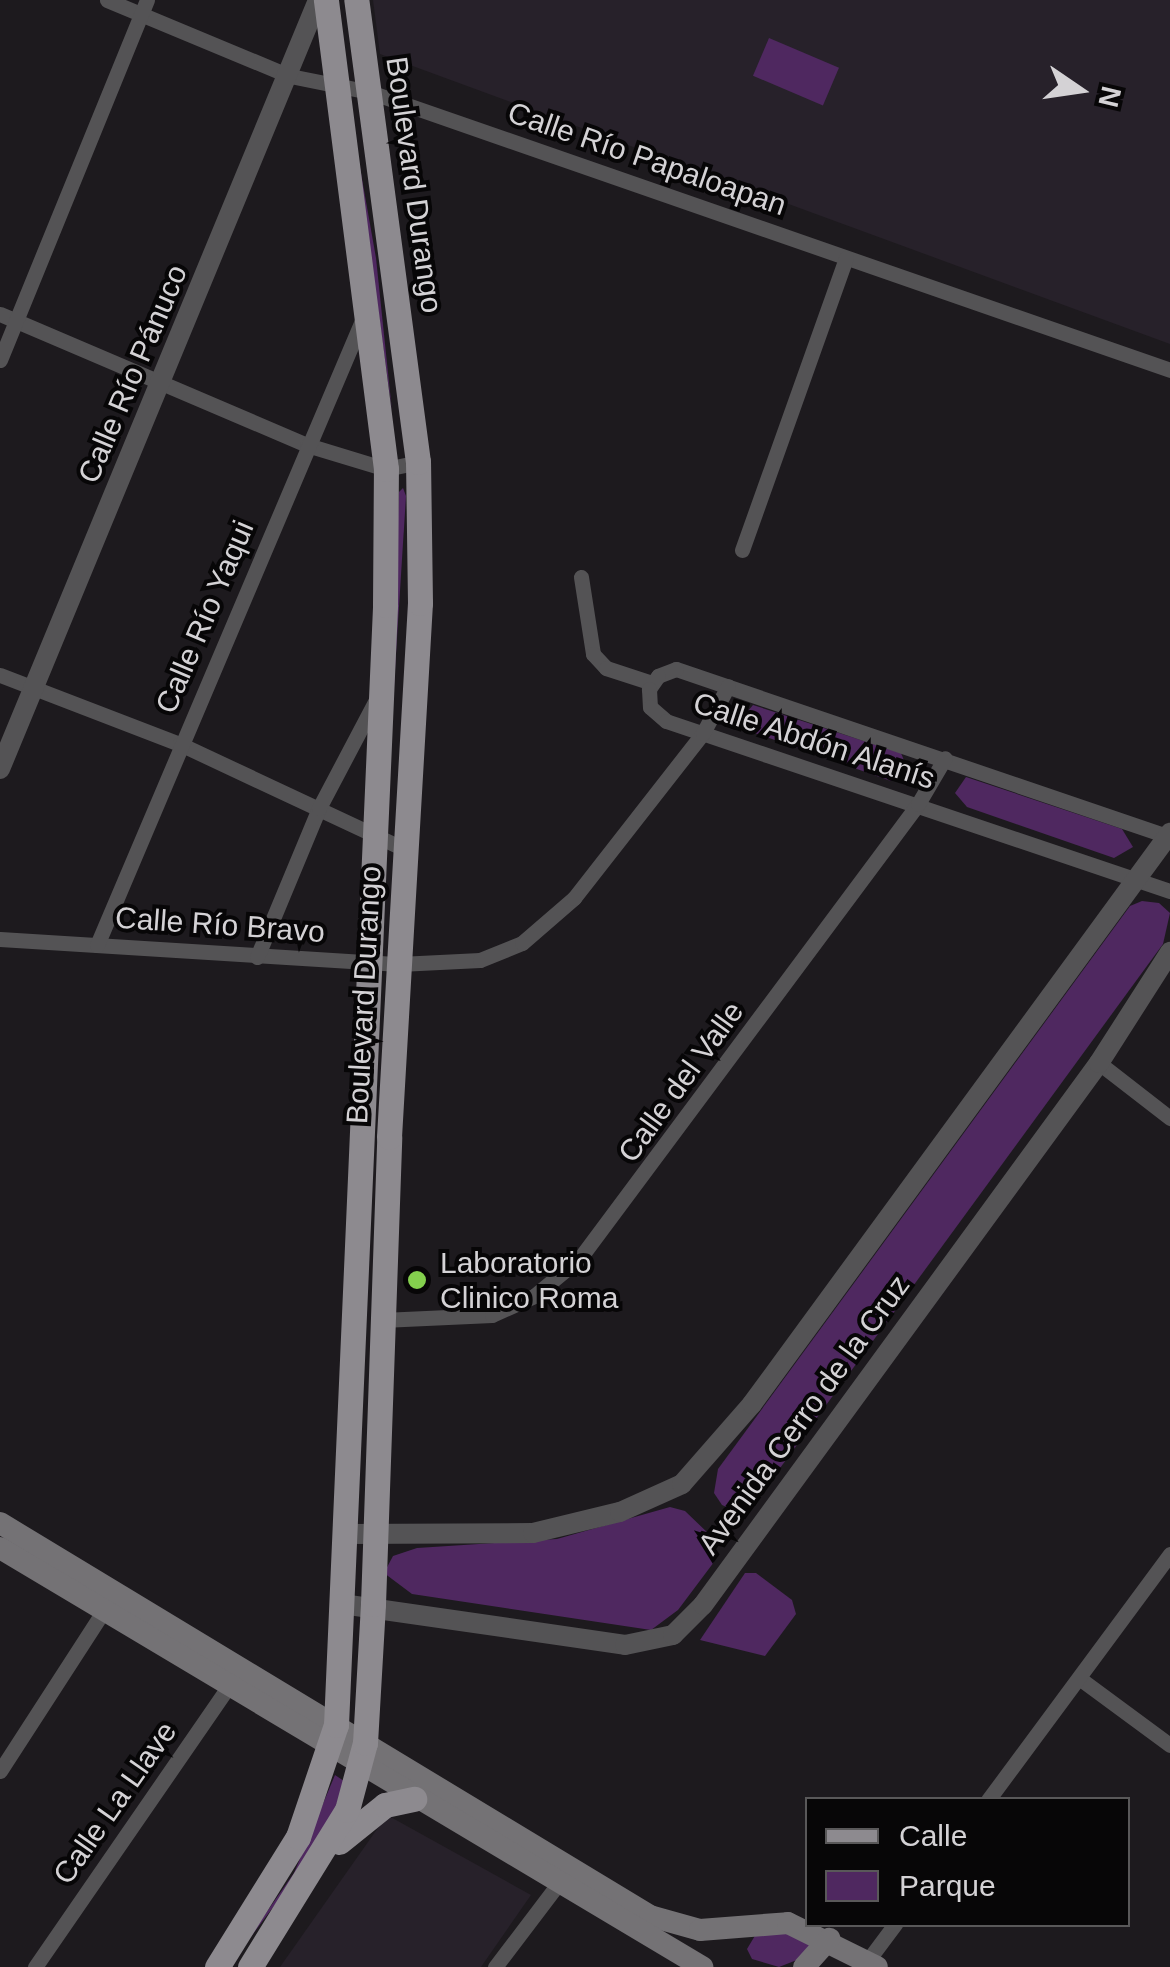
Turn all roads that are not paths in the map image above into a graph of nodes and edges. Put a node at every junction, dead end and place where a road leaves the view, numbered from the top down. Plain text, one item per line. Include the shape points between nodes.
1 (107, 0) edge
2 (322, 0) edge
3 (356, 0) edge
4 (144, 8) edge
5 (290, 76) junction
6 (336, 81) junction
7 (370, 92) junction
8 (846, 258) junction
9 (365, 312) junction
10 (0, 314) edge
11 (17, 321) junction
12 (0, 360) edge
13 (1170, 370) edge
14 (164, 381) junction
15 (307, 446) junction
16 (418, 462) junction
17 (386, 469) junction
18 (742, 550) dead end
19 (581, 577) dead end
20 (0, 675) edge
21 (652, 683) junction
22 (728, 686) junction
23 (33, 690) junction
24 (381, 690) junction
25 (703, 733) junction
26 (180, 744) junction
27 (945, 758) junction
28 (0, 769) edge
29 (918, 804) junction
30 (319, 808) junction
31 (373, 834) junction
32 (1169, 836) edge
33 (404, 849) junction
34 (1138, 880) junction
35 (1170, 891) edge
36 (0, 939) edge
37 (97, 945) junction
38 (1170, 952) edge
39 (256, 956) junction
40 (368, 962) junction
41 (399, 964) junction
42 (1099, 1062) junction
43 (1170, 1118) edge
44 (382, 1320) junction
45 (0, 1523) edge
46 (345, 1534) junction
47 (374, 1535) junction
48 (0, 1548) edge
49 (1170, 1554) edge
50 (110, 1601) junction
51 (342, 1604) junction
52 (373, 1604) junction
53 (1079, 1678) junction
54 (234, 1679) junction
55 (333, 1737) junction
56 (1170, 1745) edge
57 (362, 1755) junction
58 (0, 1771) edge
59 (990, 1797) edge
60 (414, 1799) junction
61 (321, 1859) junction
62 (564, 1876) junction
63 (893, 1927) edge
64 (700, 1930) junction
65 (828, 1939) junction
66 (687, 1963) edge
67 (869, 1965) edge
68 (36, 1967) edge
69 (217, 1967) edge
70 (250, 1967) edge
71 (495, 1967) edge
72 (804, 1967) edge

1 - 4 street, Calle Río Papaloapan
2 - 5 street, Calle Río Pánuco
2 - 6 main road, Boulevard Durango
3 - 7 main road, Boulevard Durango
4 - 5 street, Calle Río Papaloapan
4 - 11 street
5 - 6 street, Calle Río Papaloapan
5 - 14 street, Calle Río Pánuco
6 - 7 street, Calle Río Papaloapan
6 - 9 main road, Boulevard Durango
7 - 8 street, Calle Río Papaloapan
7 - 16 main road, Boulevard Durango
8 - 13 street, Calle Río Papaloapan
8 - 18 street
9 - 15 street, Calle Río Yaqui
9 - 17 main road, Boulevard Durango
10 - 11 street
11 - 12 street
11 - 14 street
14 - 15 street
14 - 23 street, Calle Río Pánuco
15 - 17 street
15 - 26 street, Calle Río Yaqui
16 - 17 street
16 - 33 main road, Boulevard Durango via 420,603
17 - 24 main road, Boulevard Durango
19 - 21 street via 593,654 606,668
20 - 23 street
21 - 22 street, Calle Abdón Alanís via 672,669
21 - 25 street, Calle Abdón Alanís via 654,713
22 - 25 street, Calle Río Bravo
22 - 27 street, Calle Abdón Alanís
23 - 26 street
23 - 28 street, Calle Río Pánuco
24 - 30 street
24 - 31 main road, Boulevard Durango
25 - 29 street, Calle Abdón Alanís
25 - 41 street, Calle Río Bravo via 595,874 540,931 480,960
26 - 30 street
26 - 37 street, Calle Río Yaqui
27 - 29 street, Calle del Valle
27 - 32 street, Calle Abdón Alanís
29 - 34 street, Calle Abdón Alanís
29 - 44 street, Calle del Valle via 606,1232 580,1258 534,1296 492,1314
30 - 31 street
30 - 39 street
31 - 33 street
31 - 40 main road, Boulevard Durango
32 - 34 street, Avenida Cerro de la Cruz
33 - 41 main road, Boulevard Durango
34 - 35 street, Calle Abdón Alanís
34 - 47 street, Avenida Cerro de la Cruz via 752,1404 682,1484 620,1512 534,1533
36 - 37 street, Calle Río Bravo
37 - 39 street, Calle Río Bravo
38 - 42 street, Avenida Cerro de la Cruz
39 - 40 street, Calle Río Bravo
40 - 41 street, Calle Río Bravo
40 - 46 main road, Boulevard Durango
41 - 44 main road, Boulevard Durango
42 - 43 street
42 - 52 street, Avenida Cerro de la Cruz via 703,1605 673,1635 625,1645
44 - 47 main road, Boulevard Durango
45 - 50 main road
46 - 47 street, Avenida Cerro de la Cruz
46 - 51 main road, Boulevard Durango
47 - 52 main road, Boulevard Durango
48 - 50 main road
49 - 53 street
50 - 54 main road
50 - 58 street
51 - 52 street, Avenida Cerro de la Cruz
51 - 55 main road, Boulevard Durango
52 - 57 main road, Boulevard Durango
53 - 56 street
53 - 59 street
54 - 55 main road
54 - 68 street, Calle La Llave
55 - 57 main road
55 - 69 main road, Boulevard Durango via 274,1883
57 - 60 main road
57 - 61 main road, Boulevard Durango
57 - 62 main road
60 - 61 main road via 370,1813
60 - 62 main road
61 - 70 main road, Boulevard Durango
62 - 64 main road via 650,1916
62 - 66 main road
62 - 71 street
63 - 67 street
64 - 65 main road via 776,1922
64 - 66 street
65 - 67 main road
65 - 72 main road

